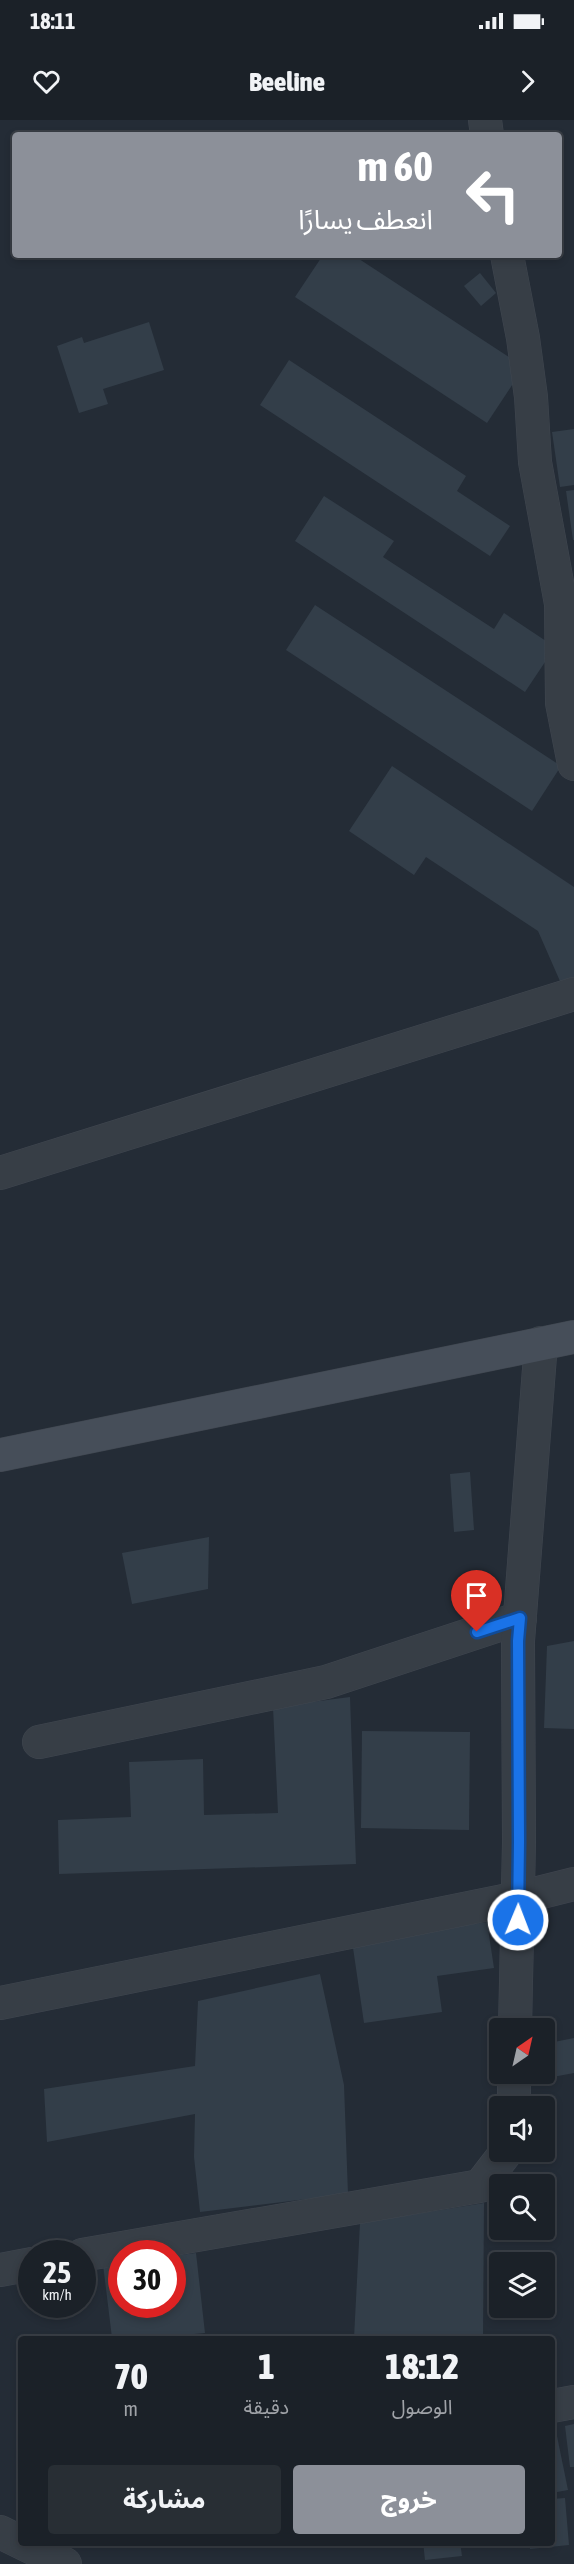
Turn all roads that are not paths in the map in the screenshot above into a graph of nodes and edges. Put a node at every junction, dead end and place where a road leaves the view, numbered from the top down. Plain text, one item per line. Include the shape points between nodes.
1 (508, 258) edge
2 (574, 764) edge
3 (574, 994) edge
4 (0, 1173) edge
5 (574, 1337) edge
6 (541, 1343) junction
7 (0, 1455) edge
8 (520, 1618) junction
9 (39, 1742) dead end
10 (574, 1884) edge
11 (518, 1899) junction
12 (0, 2003) edge
13 (515, 2018) edge
14 (499, 2162) edge
15 (96, 2253) edge
16 (18, 2267) edge
17 (0, 2270) edge
18 (574, 2403) edge
19 (555, 2406) edge
20 (0, 2532) edge
21 (18, 2541) edge
22 (28, 2546) edge
23 (65, 2564) edge

1 - 2 street via 523,338 536,462 561,604 562,703
3 - 4 street
5 - 6 main road
6 - 7 main road
6 - 8 street
8 - 9 street via 326,1682
8 - 11 street
10 - 11 street
11 - 12 street
11 - 13 street
14 - 15 street via 480,2186
16 - 17 street
18 - 19 street
20 - 21 street
22 - 23 street

